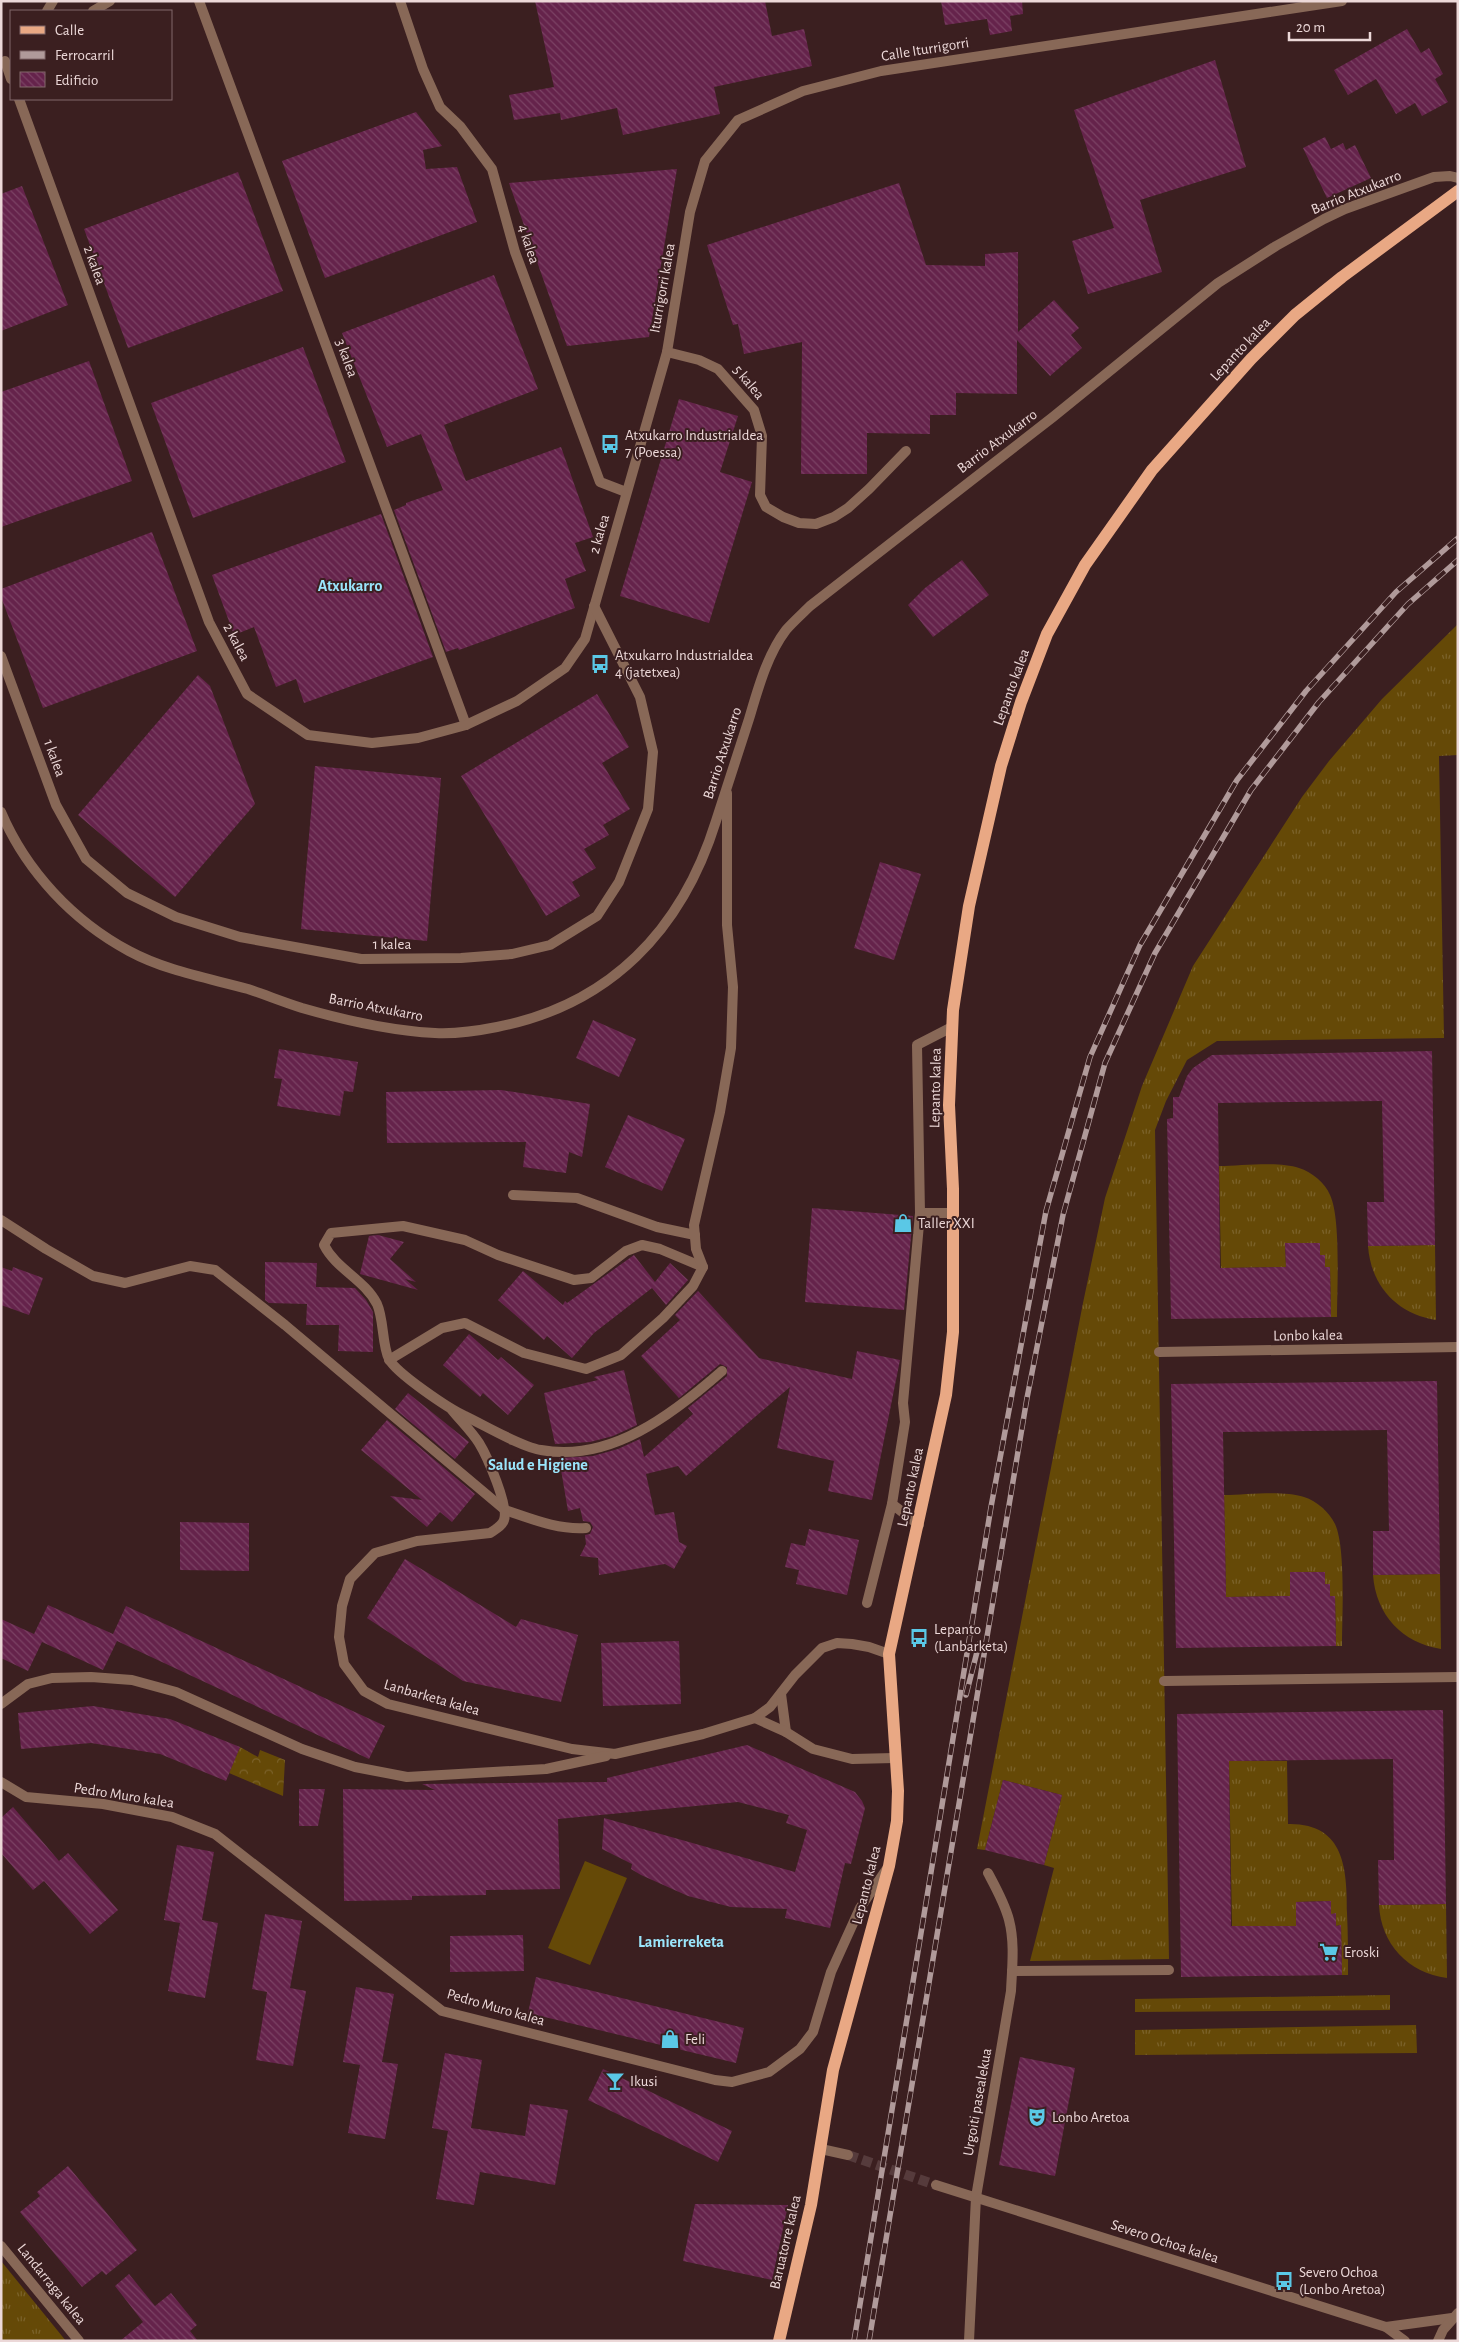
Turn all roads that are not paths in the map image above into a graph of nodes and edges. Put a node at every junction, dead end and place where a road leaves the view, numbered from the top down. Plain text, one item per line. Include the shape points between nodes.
1 (110, 1) edge
2 (199, 1) edge
3 (400, 1) edge
4 (1342, 1) edge
5 (95, 10) edge
6 (5, 60) edge
7 (10, 76) edge
8 (18, 100) edge
9 (758, 111) joint
10 (1458, 178) edge
11 (1458, 191) edge
12 (667, 352) junction
13 (906, 451) dead end
14 (626, 492) junction
15 (594, 606) junction
16 (1, 656) edge
17 (466, 725) junction
18 (727, 781) junction
19 (1, 812) edge
20 (952, 1027) junction
21 (513, 1195) dead end
22 (920, 1213) junction
23 (953, 1213) junction
24 (1, 1220) edge
25 (695, 1235) junction
26 (703, 1267) junction
27 (1458, 1348) edge
28 (1159, 1352) dead end
29 (389, 1360) junction
30 (722, 1371) dead end
31 (452, 1410) junction
32 (892, 1504) junction
33 (506, 1510) junction
34 (919, 1525) junction
35 (586, 1528) dead end
36 (867, 1602) dead end
37 (889, 1654) junction
38 (1458, 1677) edge
39 (1164, 1681) dead end
40 (782, 1694) junction
41 (1, 1704) edge
42 (755, 1718) junction
43 (786, 1732) junction
44 (615, 1754) junction
45 (894, 1758) junction
46 (1, 1782) edge
47 (889, 1866) junction
48 (988, 1873) dead end
49 (1169, 1970) dead end
50 (1012, 1971) junction
51 (821, 2149) junction
52 (848, 2155) tunnel mouth
53 (936, 2185) tunnel mouth
54 (976, 2197) junction
55 (1, 2246) edge
56 (1455, 2315) edge
57 (1386, 2327) junction
58 (79, 2341) edge
59 (779, 2341) edge
60 (969, 2341) edge
61 (1405, 2341) edge
62 (1438, 2341) edge

1 - 5 street
2 - 17 street, 3 kalea
3 - 14 street, 4 kalea via 440,107 460,126 492,169 515,252 600,482
4 - 9 street, Calle Iturrigorri via 881,71 803,91
6 - 7 street
8 - 17 street, 2 kalea via 209,622 247,694 308,736 372,743 418,738
9 - 12 street, Iturrigorri kalea via 738,120 705,161 690,212
10 - 18 street, Barrio Atxukarro via 1434,177 1345,209 1218,283 1053,417 810,606 786,630 771,657
11 - 20 main road, Lepanto kalea via 1302,310 1251,359 1152,470 1085,565 1047,634 1020,702 1001,766 969,906
12 - 13 street, 5 kalea via 699,360 718,369 754,410 762,436 760,495 766,507 783,517 799,523 816,524 834,517 870,489
12 - 14 street, Iturrigorri kalea
14 - 15 street, 2 kalea
15 - 16 street, 1 kalea via 640,697 653,752 648,810 619,882 597,916 550,945 512,954 360,959 240,937 176,917 127,893 86,859 56,805
15 - 17 street, 2 kalea via 585,639 565,668 517,701
18 - 19 street, Barrio Atxukarro via 713,831 680,904 630,964 595,991 558,1009 521,1022 480,1030 437,1033 396,1029 301,1008 130,952 74,913 53,892 23,855
18 - 25 street via 727,925 733,987 732,1048 694,1225
20 - 22 street via 917,1045
20 - 23 main road, Lepanto kalea via 948,1105
21 - 25 street via 577,1198 657,1227
22 - 23 street
22 - 32 street via 903,1403 905,1422
23 - 34 main road, Lepanto kalea via 953,1332 946,1395
24 - 33 street via 93,1276 124,1283 190,1266 215,1270
25 - 26 street
26 - 29 street via 693,1286 621,1355 586,1369 524,1353 466,1323 442,1328
26 - 29 street via 642,1245 626,1251 591,1278 574,1280 498,1255 465,1240 403,1226 331,1233 324,1245 330,1258 376,1303
27 - 28 street, Lonbo kalea
29 - 31 street
30 - 31 street via 684,1404 641,1431 604,1446 566,1452 539,1450
31 - 33 street via 480,1444
32 - 34 street
32 - 36 street
33 - 35 street via 544,1523 571,1529
33 - 44 street, Lanbarketa kalea via 500,1527 490,1532 417,1541 375,1553 350,1579 342,1606 339,1637 344,1664 364,1691 388,1704 572,1749
34 - 37 main road, Lepanto kalea
37 - 40 street, Lanbarketa kalea via 852,1644 837,1643 822,1648
37 - 45 main road, Lepanto kalea
38 - 39 street
40 - 42 street, Lanbarketa kalea
40 - 43 street
41 - 44 street via 28,1684 52,1678 132,1680 176,1692 302,1749 355,1767 407,1777 546,1769
42 - 43 street
42 - 44 street, Lanbarketa kalea via 703,1734
43 - 45 street via 813,1749 852,1759
45 - 47 main road, Lepanto kalea via 898,1791
46 - 47 street, Pedro Muro kalea via 26,1797 104,1804 172,1817 215,1834 442,2011 732,2082 769,2072 800,2049 813,2032 831,1972 860,1908
47 - 51 main road, Lepanto kalea via 832,2070
48 - 50 street, Urgoiti pasealekua via 1009,1920
49 - 50 street
50 - 54 street, Urgoiti pasealekua
51 - 52 street
51 - 59 main road, Baruatorre kalea
53 - 54 street, Severo Ochoa kalea
54 - 57 street, Severo Ochoa kalea
54 - 60 street, Urgoiti pasealekua
55 - 58 street, Landarraga kalea
56 - 57 street, Severo Ochoa kalea
56 - 62 street
57 - 61 street, Severo Ochoa kalea

